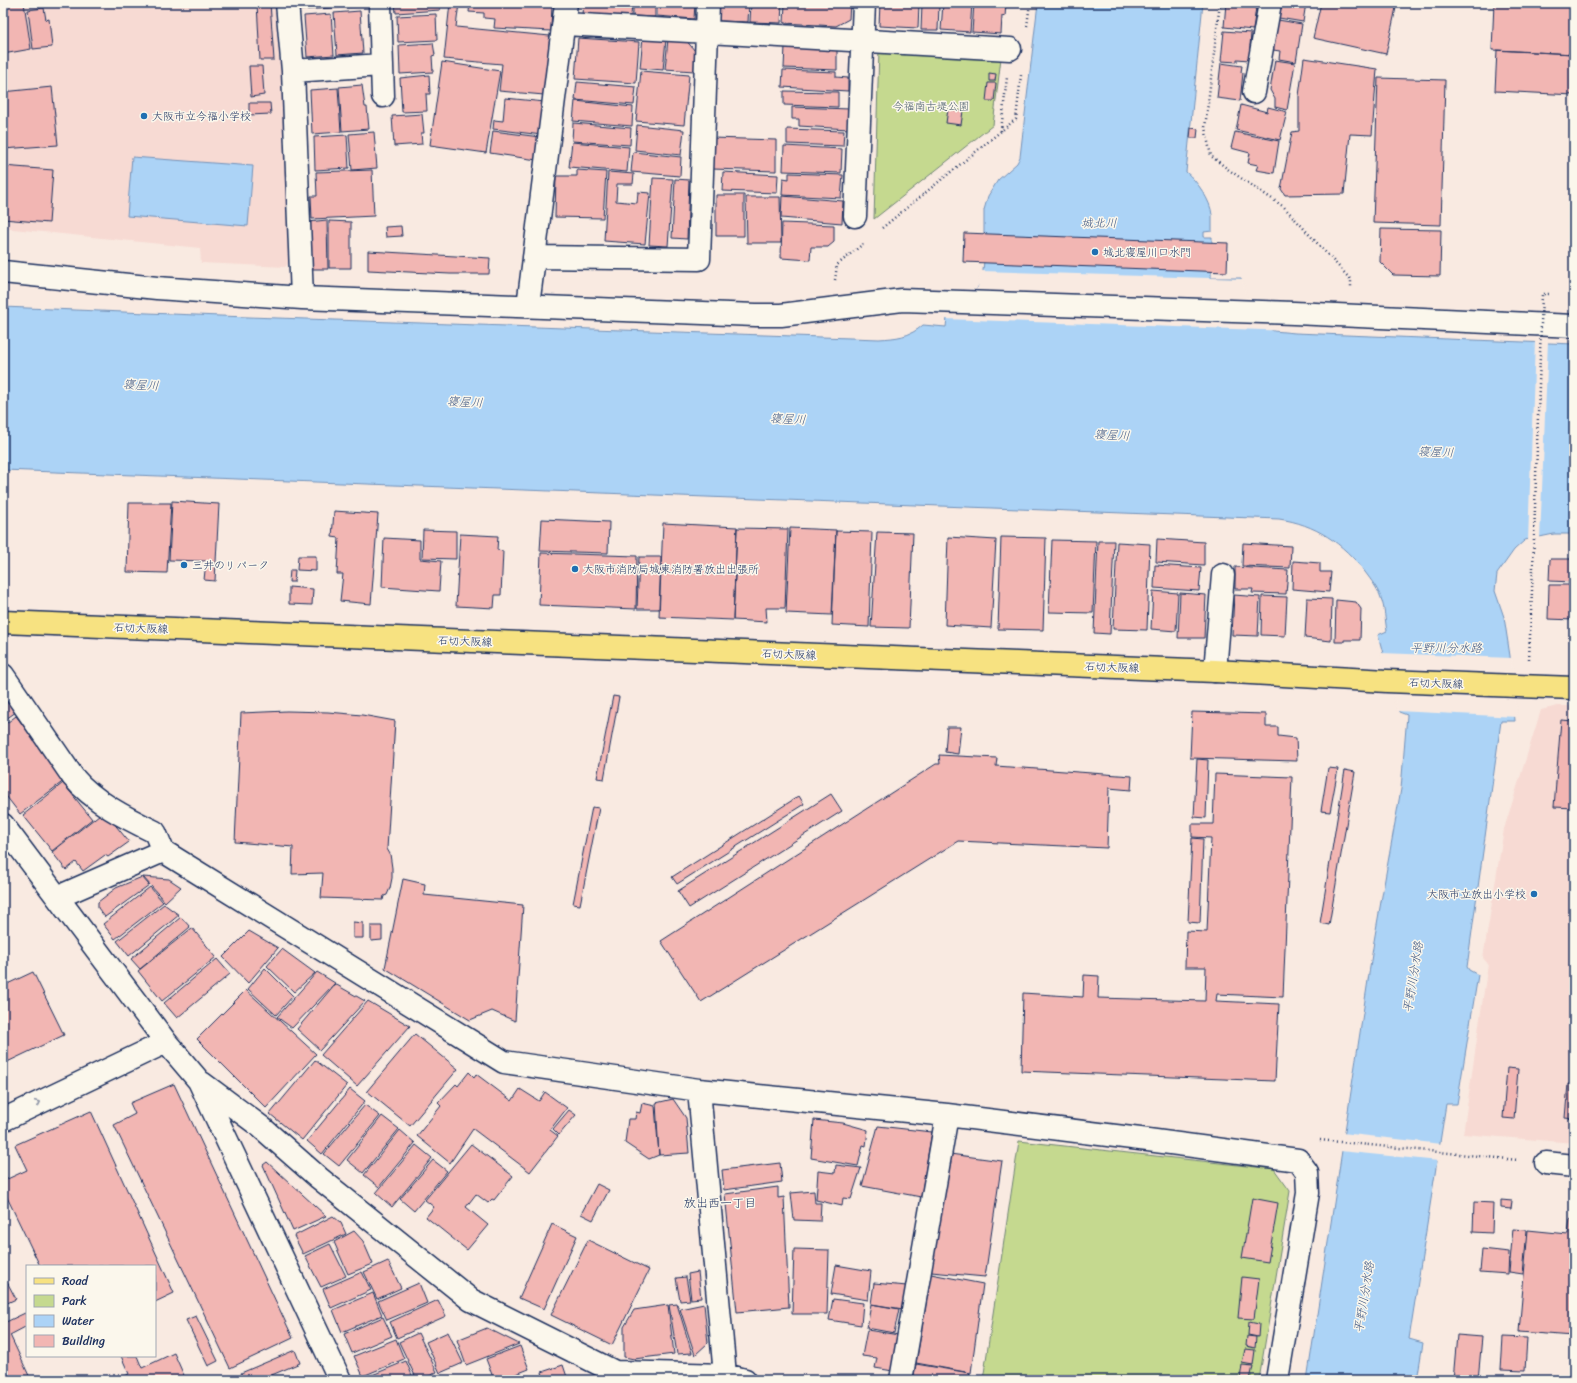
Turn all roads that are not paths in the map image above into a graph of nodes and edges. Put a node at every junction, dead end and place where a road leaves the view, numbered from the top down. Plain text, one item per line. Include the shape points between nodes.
1 (288, 3) edge
2 (566, 3) edge
3 (708, 3) edge
4 (864, 3) edge
5 (1270, 3) edge
6 (380, 5) dead end
7 (565, 24) junction
8 (707, 32) junction
9 (862, 40) junction
10 (1010, 49) road end
11 (381, 66) junction
12 (293, 71) junction
13 (1254, 92) dead end
14 (383, 96) dead end
15 (855, 216) dead end
16 (534, 257) junction
17 (3, 272) edge
18 (302, 298) junction
19 (528, 306) junction
20 (1574, 326) edge
21 (1223, 575) dead end
22 (3, 622) edge
23 (1215, 671) junction
24 (3, 675) edge
25 (1574, 688) edge
26 (3, 825) edge
27 (163, 851) junction
28 (58, 897) junction
29 (166, 1042) junction
30 (199, 1081) junction
31 (699, 1090) junction
32 (947, 1115) junction
33 (3, 1120) edge
34 (1546, 1163) dead end
35 (1574, 1166) edge
36 (615, 1376) edge
37 (735, 1377) edge
38 (340, 1380) edge
39 (901, 1380) edge
40 (1277, 1380) edge

1 - 12 street
2 - 7 street
3 - 8 street
4 - 9 street
5 - 13 street
6 - 11 street
7 - 8 street
7 - 16 street
8 - 9 street
8 - 16 street via 699,259
9 - 10 street
9 - 15 street
11 - 12 street
11 - 14 street
12 - 18 street
16 - 19 street
17 - 18 street via 157,288
18 - 19 street
19 - 20 street via 781,315 902,300 1294,313
21 - 23 street
22 - 23 main road, 石切大阪線
23 - 25 main road, 石切大阪線
24 - 27 street via 83,789 129,819 155,832
26 - 28 street
27 - 28 street
27 - 31 street via 504,1062
28 - 29 street
29 - 30 street
33 -> 29 street
30 - 36 street via 261,1127 319,1178 471,1300
30 - 38 street
31 - 32 street
31 - 37 street
32 - 39 street
32 - 40 street via 1298,1160 1307,1172 1308,1193
34 - 35 street
36 - 37 street

